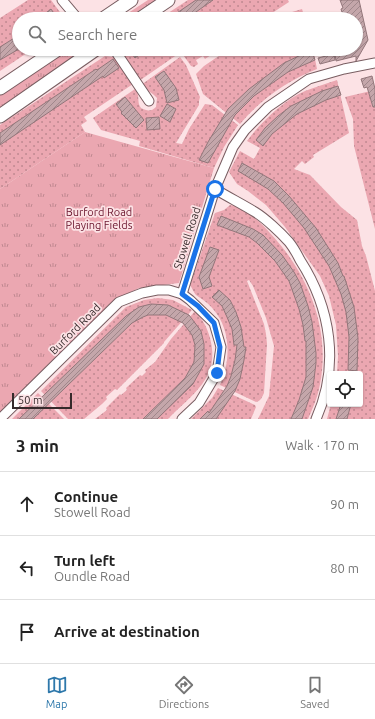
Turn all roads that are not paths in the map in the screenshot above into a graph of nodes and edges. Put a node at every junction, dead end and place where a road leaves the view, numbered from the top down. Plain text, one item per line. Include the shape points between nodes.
1 (62, 0) edge
2 (130, 0) edge
3 (168, 0) edge
4 (72, 12) edge
5 (113, 12) edge
6 (150, 12) edge
7 (48, 56) edge
8 (86, 56) edge
9 (119, 56) edge
10 (375, 63) edge
11 (0, 88) edge
12 (149, 101) dead end
13 (0, 116) edge
14 (215, 189) junction
15 (182, 294) junction
16 (0, 419) edge
17 (182, 419) edge
18 (316, 419) edge

1 - 4 street
2 - 5 main road
3 - 6 main road
7 - 11 main road
8 - 13 main road
9 - 12 street
10 - 14 street, Stowell Road via 344,69 310,80 268,106 233,147
14 - 15 street, Stowell Road
14 - 18 street via 256,213 289,243 310,275 325,311 330,349 329,373
15 - 16 street, Burford Road via 157,290 120,302
15 - 17 street via 214,323 220,347 217,373 199,402

